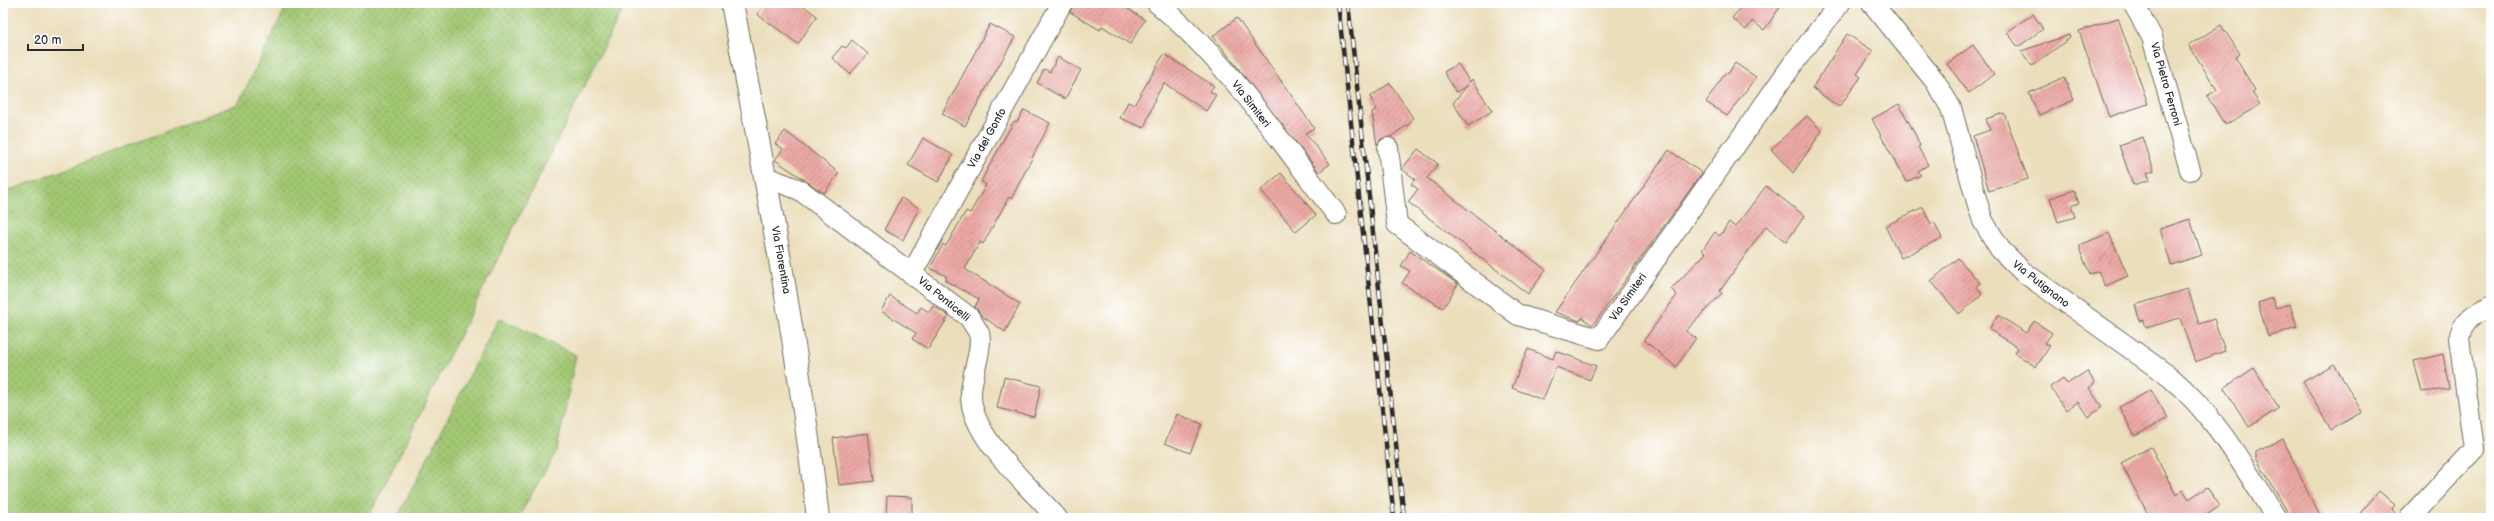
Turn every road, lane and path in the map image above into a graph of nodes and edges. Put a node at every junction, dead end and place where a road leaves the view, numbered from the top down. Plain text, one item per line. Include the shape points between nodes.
1 (732, 3) edge
2 (1062, 3) edge
3 (1157, 3) edge
4 (1840, 3) edge
5 (1872, 3) edge
6 (2133, 3) edge
7 (1388, 148) dead end
8 (2190, 170) dead end
9 (766, 177) junction
10 (1336, 214) dead end
11 (912, 273) junction
12 (2491, 306) edge
13 (818, 518) edge
14 (1057, 518) edge
15 (2276, 518) edge
16 (2410, 518) edge

1 - 9 main road, Via Fiorentina
2 - 11 street, Via del Gonfo
3 - 10 street, Via Simiteri via 1190,32 1218,62
4 - 7 street, Via Simiteri via 1795,61 1599,339 1518,314 1397,224
5 - 15 street, Via Putignano via 1935,81 1951,108 1983,220 2000,249 2022,272 2170,377 2190,396 2234,451
6 - 8 street, Via Pietro Ferroni via 2152,37
9 - 11 street, Via Ponticelli via 800,190
9 - 13 main road, Via Fiorentina via 797,356
11 - 14 street, Via Ponticelli via 961,310 974,324 979,333 980,347 971,400 978,423 996,450
12 - 16 street via 2468,320 2459,338 2474,449

